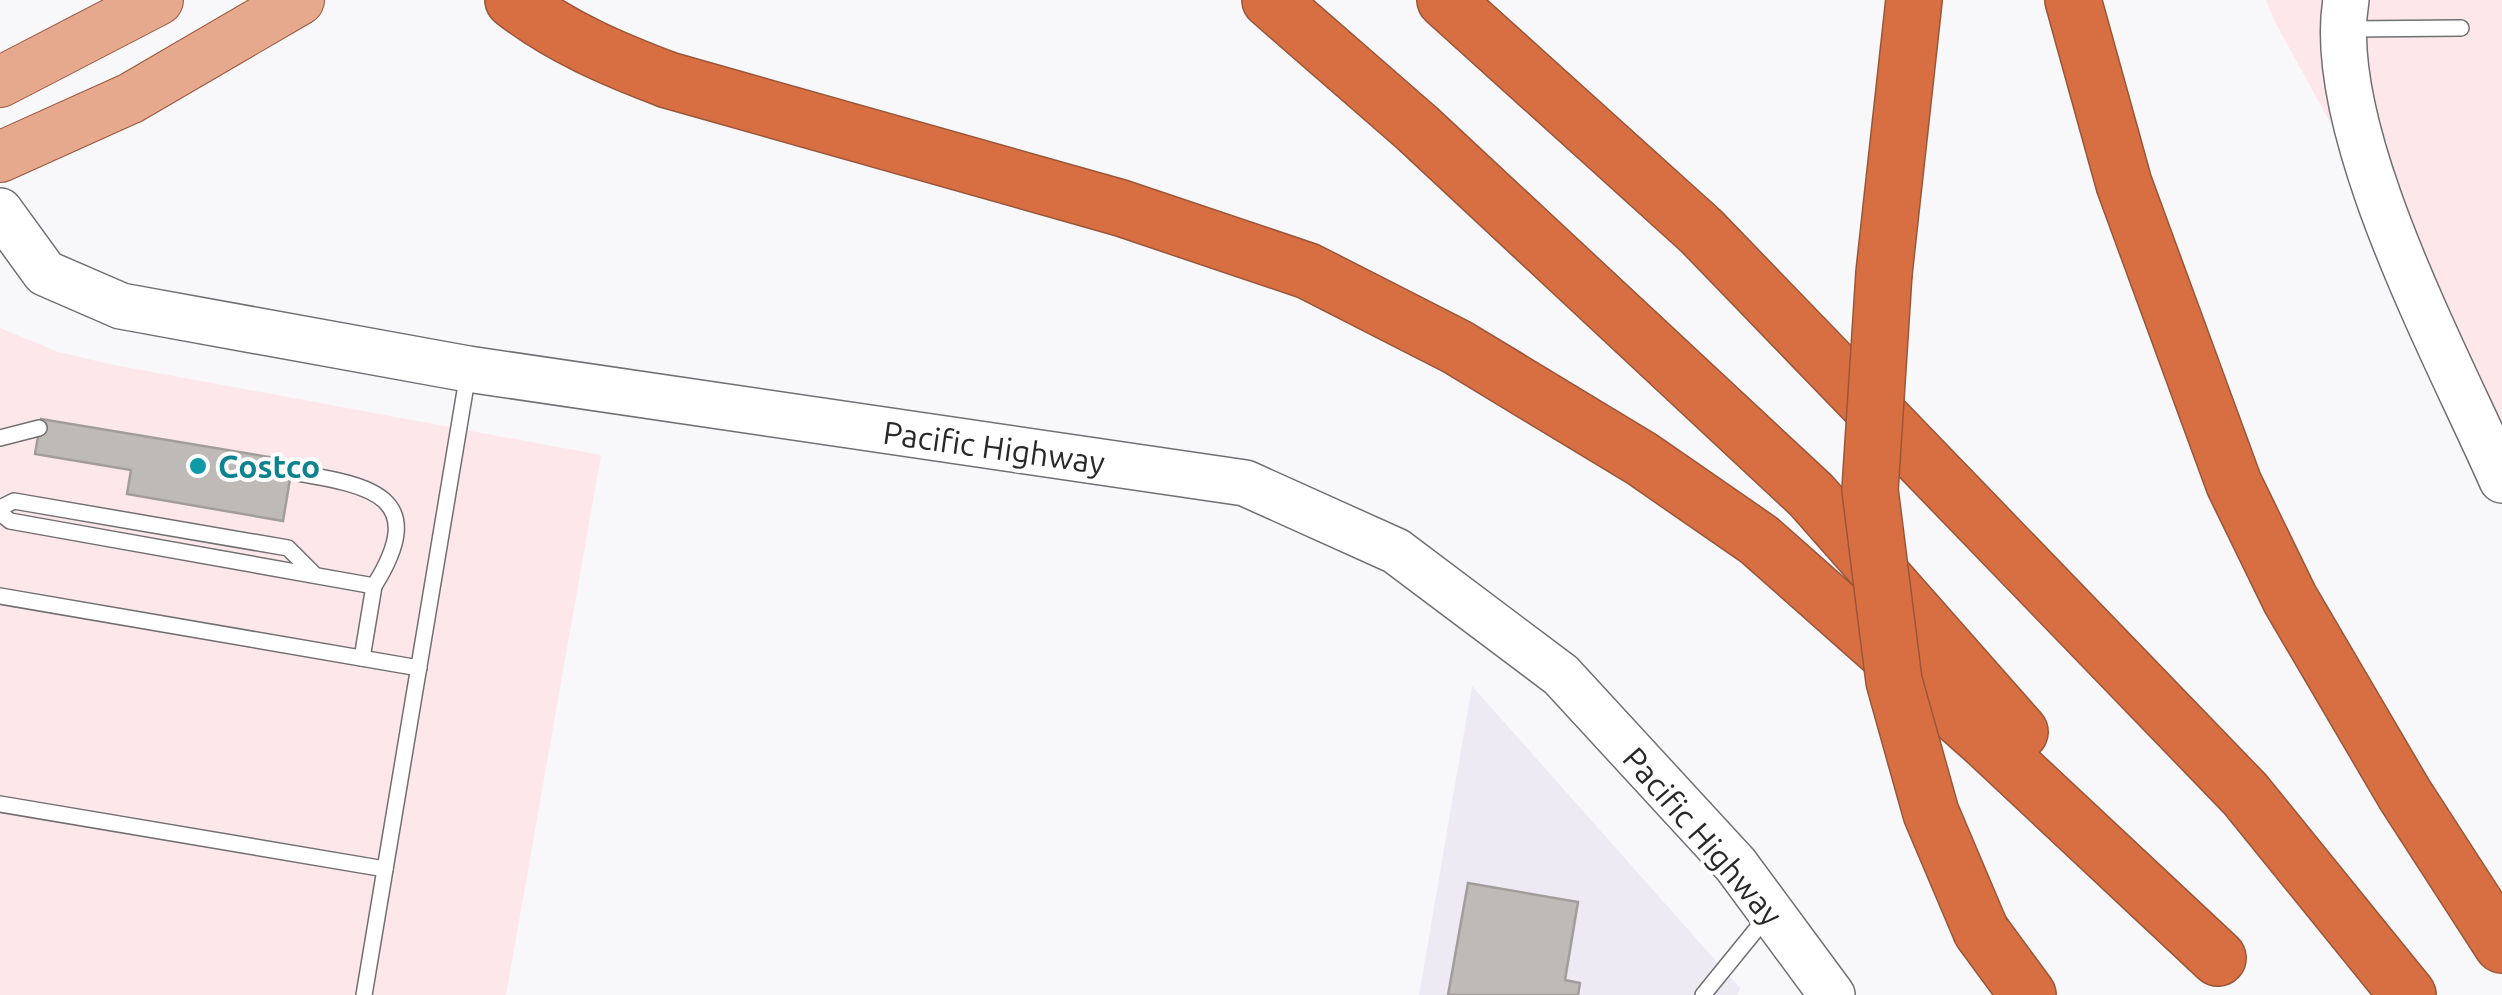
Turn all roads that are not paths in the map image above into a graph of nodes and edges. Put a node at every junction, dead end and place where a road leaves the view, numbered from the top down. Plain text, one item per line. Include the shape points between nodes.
1 (158, 0) edge
2 (299, 0) edge
3 (513, 0) edge
4 (1270, 0) edge
5 (1445, 0) edge
6 (1914, 0) edge
7 (2073, 0) edge
8 (2343, 14) edge
9 (2462, 28) dead end
10 (0, 82) edge
11 (0, 157) edge
12 (0, 211) edge
13 (468, 369) junction
14 (39, 428) dead end
15 (0, 438) edge
16 (292, 472) dead end
17 (2502, 480) edge
18 (0, 510) edge
19 (374, 586) junction
20 (0, 596) edge
21 (362, 658) junction
22 (419, 668) junction
23 (0, 804) edge
24 (385, 869) junction
25 (1770, 912) junction
26 (2502, 945) edge
27 (2233, 977) edge
28 (364, 995) edge
29 (1702, 995) edge
30 (1832, 995) edge
31 (2028, 995) edge
32 (2408, 995) edge

1 - 10 main road
2 - 11 main road via 131,98
3 - 27 highway via 654,75 1140,214 1308,271 1457,347 1642,459 1759,540 1985,740
4 - 27 highway via 1812,495
5 - 32 highway via 1742,274 2245,794
6 - 31 highway, bridge via 1884,273 1870,490 1894,681 1931,814 1981,931
7 - 26 highway via 2124,184 2234,484 2300,615
8 - 9 lane
8 - 17 street via 2356,124 2374,184
12 - 13 street, Pacific Highway via 45,273 121,306
13 - 22 lane
13 - 25 street, Pacific Highway via 1244,483 1396,551 1561,675 1736,865
14 - 15 lane
16 - 19 lane via 361,484 385,500 396,518 396,542
18 - 19 lane via 10,521
19 - 21 lane
20 - 21 lane
21 - 22 lane
22 - 24 lane
23 - 24 lane
24 - 28 lane
25 - 29 lane
25 - 30 street, Pacific Highway

